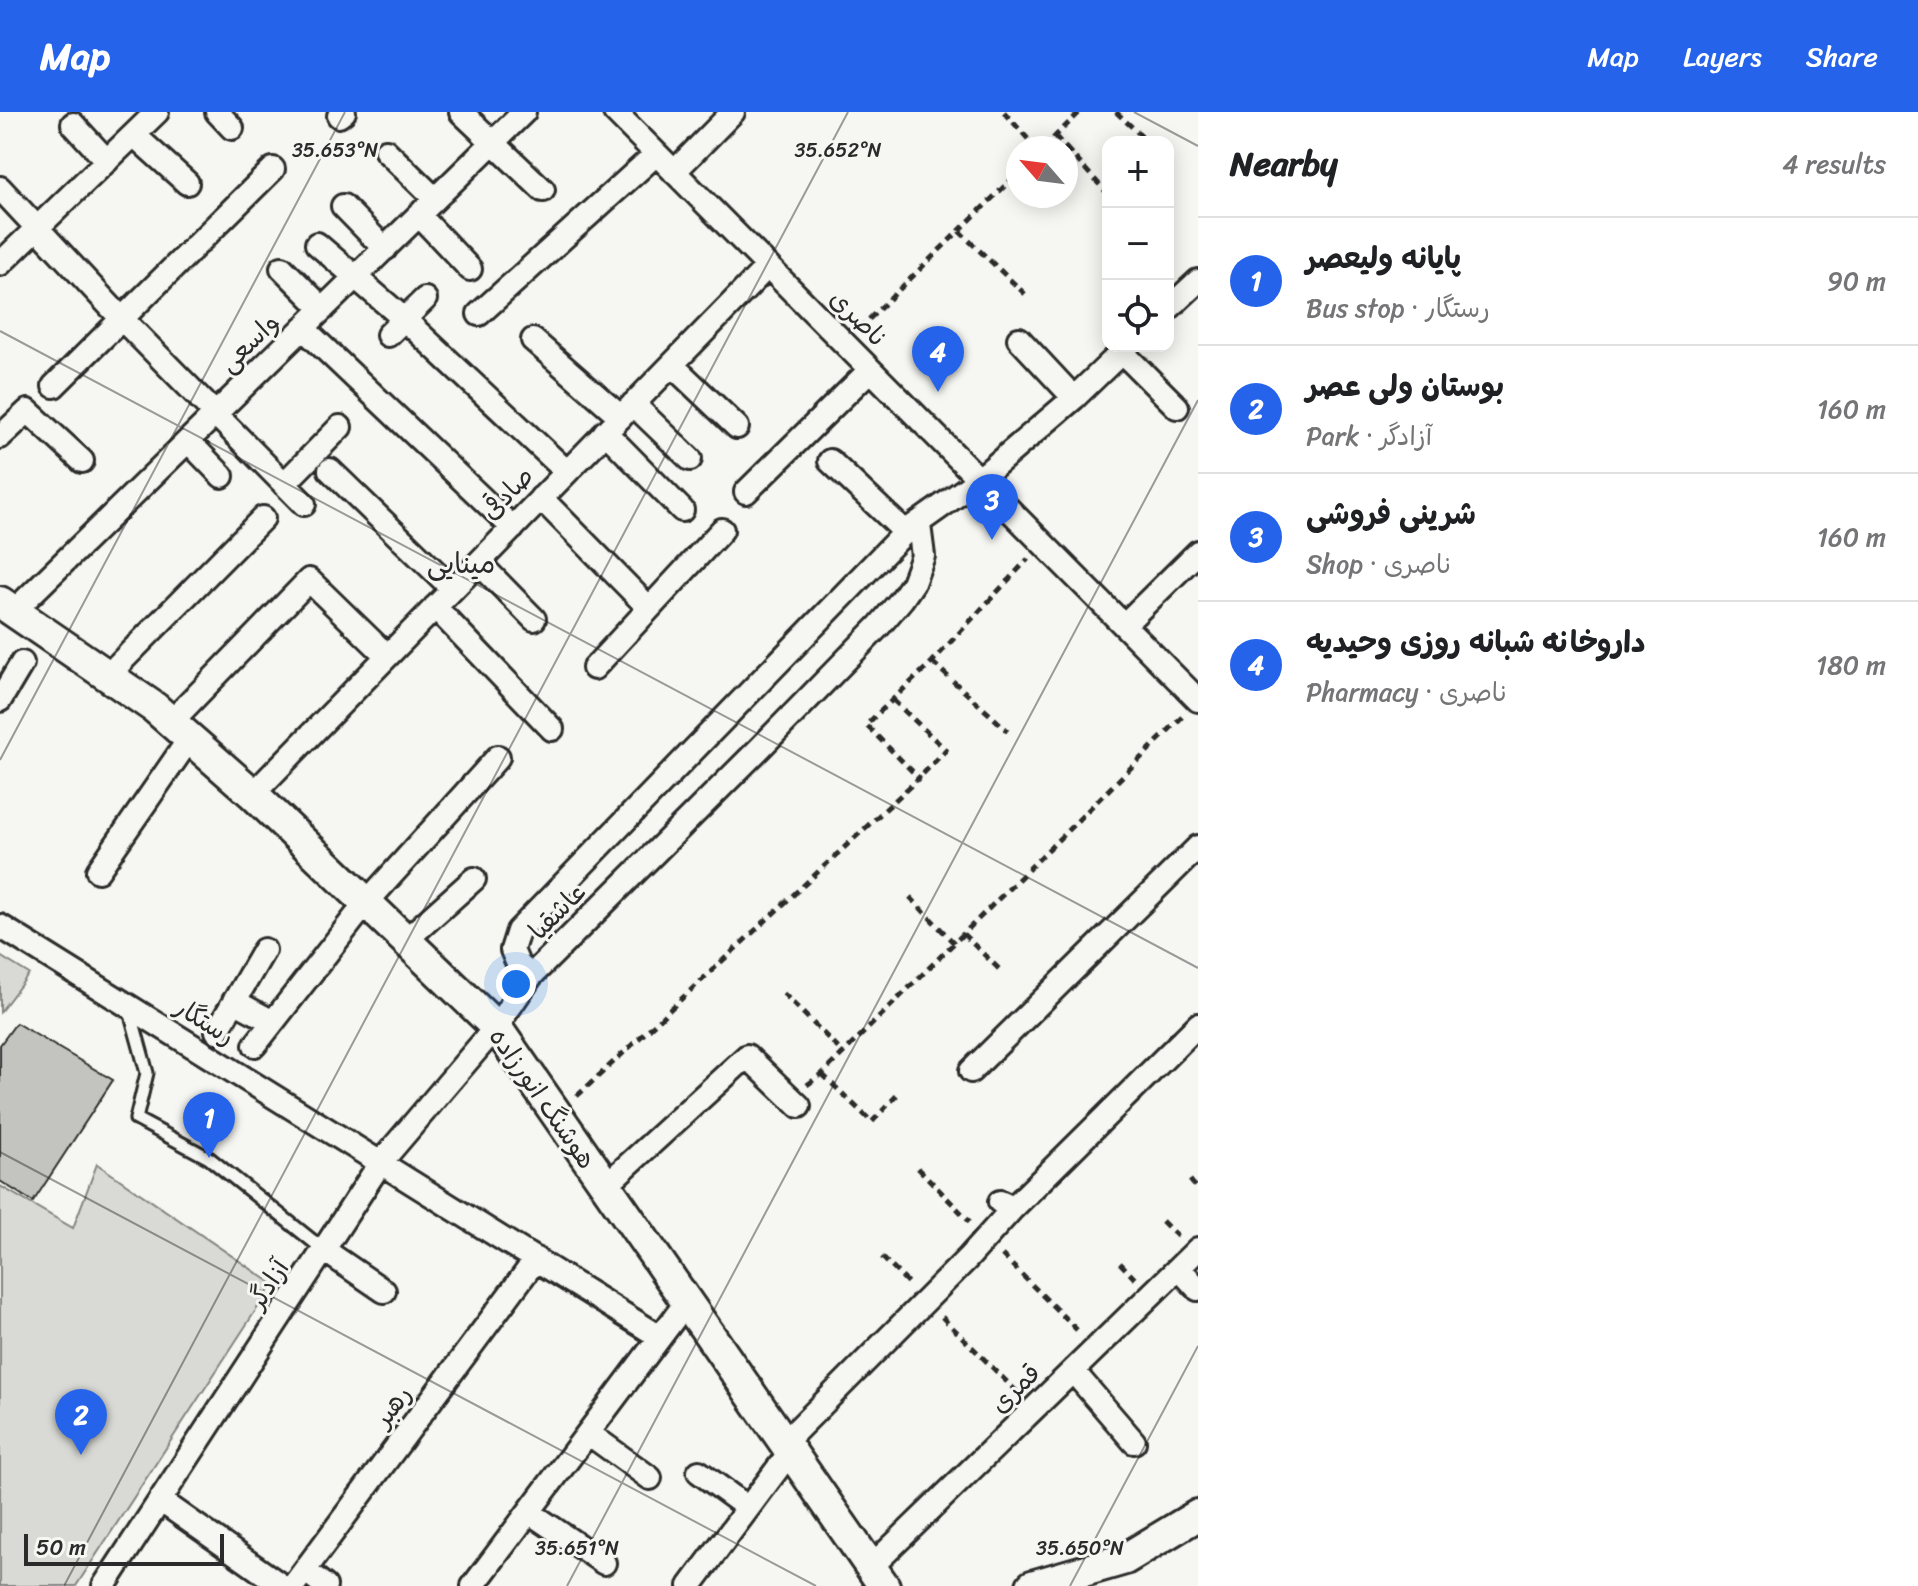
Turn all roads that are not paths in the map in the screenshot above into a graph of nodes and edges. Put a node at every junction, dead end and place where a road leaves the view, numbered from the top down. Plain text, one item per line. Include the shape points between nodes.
1 (157, 112) edge
2 (461, 112) edge
3 (524, 112) edge
4 (615, 112) edge
5 (733, 112) edge
6 (73, 124) dead end
7 (134, 135) junction
8 (493, 143) junction
9 (386, 151) dead end
10 (656, 154) junction
11 (107, 161) junction
12 (273, 169) dead end
13 (674, 172) junction
14 (187, 183) dead end
15 (0, 188) edge
16 (543, 190) dead end
17 (435, 199) junction
18 (343, 206) dead end
19 (419, 215) junction
20 (37, 228) junction
21 (317, 244) dead end
22 (385, 249) junction
23 (0, 264) edge
24 (768, 266) junction
25 (282, 268) dead end
26 (470, 269) dead end
27 (356, 277) junction
28 (1198, 281) edge
29 (425, 299) dead end
30 (1174, 303) edge
31 (323, 309) junction
32 (479, 314) dead end
33 (121, 318) junction
34 (396, 327) junction
35 (303, 328) junction
36 (1019, 339) dead end
37 (533, 340) dead end
38 (1122, 352) edge
39 (1128, 352) edge
40 (672, 365) junction
41 (870, 370) junction
42 (54, 386) dead end
43 (1074, 398) junction
44 (1177, 407) dead end
45 (216, 414) junction
46 (620, 418) junction
47 (340, 427) dead end
48 (737, 427) dead end
49 (0, 437) edge
50 (188, 441) junction
51 (690, 459) dead end
52 (82, 461) dead end
53 (830, 461) dead end
54 (330, 470) dead end
55 (567, 472) junction
56 (222, 476) dead end
57 (977, 481) junction
58 (284, 484) junction
59 (746, 492) dead end
60 (541, 498) junction
61 (304, 504) dead end
62 (682, 510) dead end
63 (263, 518) dead end
64 (513, 528) junction
65 (912, 528) junction
66 (722, 530) dead end
67 (1198, 552) edge
68 (479, 563) junction
69 (453, 589) junction
70 (7, 607) edge
71 (435, 607) junction
72 (648, 607) junction
73 (534, 619) dead end
74 (1124, 625) junction
75 (387, 656) junction
76 (22, 663) dead end
77 (594, 668) dead end
78 (107, 676) junction
79 (0, 700) edge
80 (1192, 706) edge
81 (552, 729) dead end
82 (180, 730) junction
83 (498, 757) dead end
84 (253, 794) junction
85 (1198, 847) edge
86 (98, 871) dead end
87 (474, 879) dead end
88 (366, 903) junction
89 (0, 926) edge
90 (406, 940) junction
91 (264, 950) dead end
92 (531, 976) junction
93 (234, 1001) junction
94 (129, 1006) junction
95 (273, 1022) junction
96 (1198, 1025) edge
97 (496, 1027) junction
98 (217, 1031) dead end
99 (255, 1045) dead end
100 (971, 1071) dead end
101 (795, 1102) road end
102 (381, 1162) junction
103 (605, 1186) junction
104 (1198, 1249) edge
105 (324, 1250) junction
106 (536, 1259) junction
107 (1179, 1268) junction
108 (1198, 1289) edge
109 (384, 1291) dead end
110 (688, 1300) junction
111 (660, 1337) junction
112 (1073, 1371) junction
113 (588, 1433) junction
114 (1134, 1442) dead end
115 (788, 1447) junction
116 (699, 1472) dead end
117 (650, 1478) dead end
118 (160, 1500) junction
119 (748, 1508) junction
120 (529, 1512) junction
121 (1198, 1515) edge
122 (604, 1563) dead end
123 (878, 1576) edge
124 (299, 1578) edge
125 (480, 1584) edge
126 (104, 1586) edge
127 (282, 1586) edge
128 (325, 1586) edge
129 (690, 1586) edge
130 (1032, 1586) edge

1 - 7 street
2 - 8 street
3 - 8 street, واسعی
4 - 10 street, ناصری
5 - 13 street
6 - 11 street
7 - 11 street
7 - 14 street
8 - 16 street
8 - 17 street, واسعی
9 - 17 street
10 - 13 street, ناصری
10 - 32 street
11 - 20 street
12 - 33 street
13 - 24 street, ناصری
15 - 20 street
17 - 19 street, واسعی
18 - 22 street
19 - 22 street, واسعی
19 - 26 street
20 - 23 street
20 - 33 street
21 - 27 street
22 - 27 street, واسعی
24 - 40 street, صادقی
24 - 41 street, ناصری
25 - 31 street
27 - 31 street, واسعی
27 - 34 street
28 - 30 street
29 - 34 street
31 - 35 street, واسعی
33 - 42 street
33 - 45 street
34 - 55 street
35 - 45 street, واسعی
35 - 64 street
36 - 43 street
37 - 46 street
38 - 43 street, عاشقیا
39 - 44 street
40 - 46 street, صادقی
40 - 48 street
41 - 57 street, ناصری
41 - 59 street
43 - 57 street, عاشقیا
45 - 50 street, واسعی
45 - 58 street
46 - 51 street
46 - 55 street, صادقی
46 - 62 street
47 - 58 street
49 - 52 street via 28,411
50 - 56 street
50 - 70 street, واسعی
53 - 65 street
54 - 69 street
55 - 60 street, صادقی
57 - 65 street, عاشقیا
57 - 74 street, ناصری
58 - 61 street
60 - 64 street, صادقی
60 - 72 street
63 - 78 street
64 - 68 street, صادقی
65 - 92 street, عاشقیا via 923,556 913,583 879,626
65 - 92 street, عاشقیا via 518,931 512,950
66 - 72 street
67 - 74 street
68 - 69 street, صادقی
68 - 73 street
69 - 71 street, صادقی
70 - 78 main road, هوشنگ انورزاده
71 - 75 street, صادقی
71 - 81 street
72 - 77 street
74 - 80 street, ناصری
75 - 82 street via 309,580
75 - 84 street, صادقی
76 - 79 street
78 - 82 main road, هوشنگ انورزاده
82 - 84 main road, هوشنگ انورزاده
82 - 86 street
83 - 88 street
84 - 88 main road, هوشنگ انورزاده
85 - 100 street
87 - 90 street
88 - 90 main road, هوشنگ انورزاده
88 - 95 street
89 - 94 street, رستگار
90 - 97 main road, هوشنگ انورزاده
91 - 93 street
92 - 97 street, آزادگر
93 - 95 street
93 - 98 street
94 - 102 street, رستگار
94 - 105 lane via 147,1073 136,1119 209,1158
95 - 99 street
96 - 115 street via 1006,1205 985,1239
97 - 102 street, آزادگر
97 - 103 main road, هوشنگ انورزاده
101 - 103 street via 747,1056
102 - 105 street, آزادگر
102 - 106 street, رستگار
103 - 110 main road, هوشنگ انورزاده
104 - 107 street, قمری
105 - 109 street
105 - 118 street, آزادگر
106 - 111 street, رستگار
106 - 124 street, رهبر
107 - 108 street
107 - 112 street, قمری
110 - 111 street
110 - 115 main road, هوشنگ انورزاده
111 - 113 street
112 - 114 street
112 - 123 street, قمری
113 - 117 street
113 - 120 street
115 - 119 street
115 - 123 main road, هوشنگ انورزاده
116 - 119 street
118 - 126 street, آزادگر
118 - 127 street
119 - 129 street
120 - 122 street
120 - 125 street
121 - 130 main road via 1125,1559
124 - 128 street

